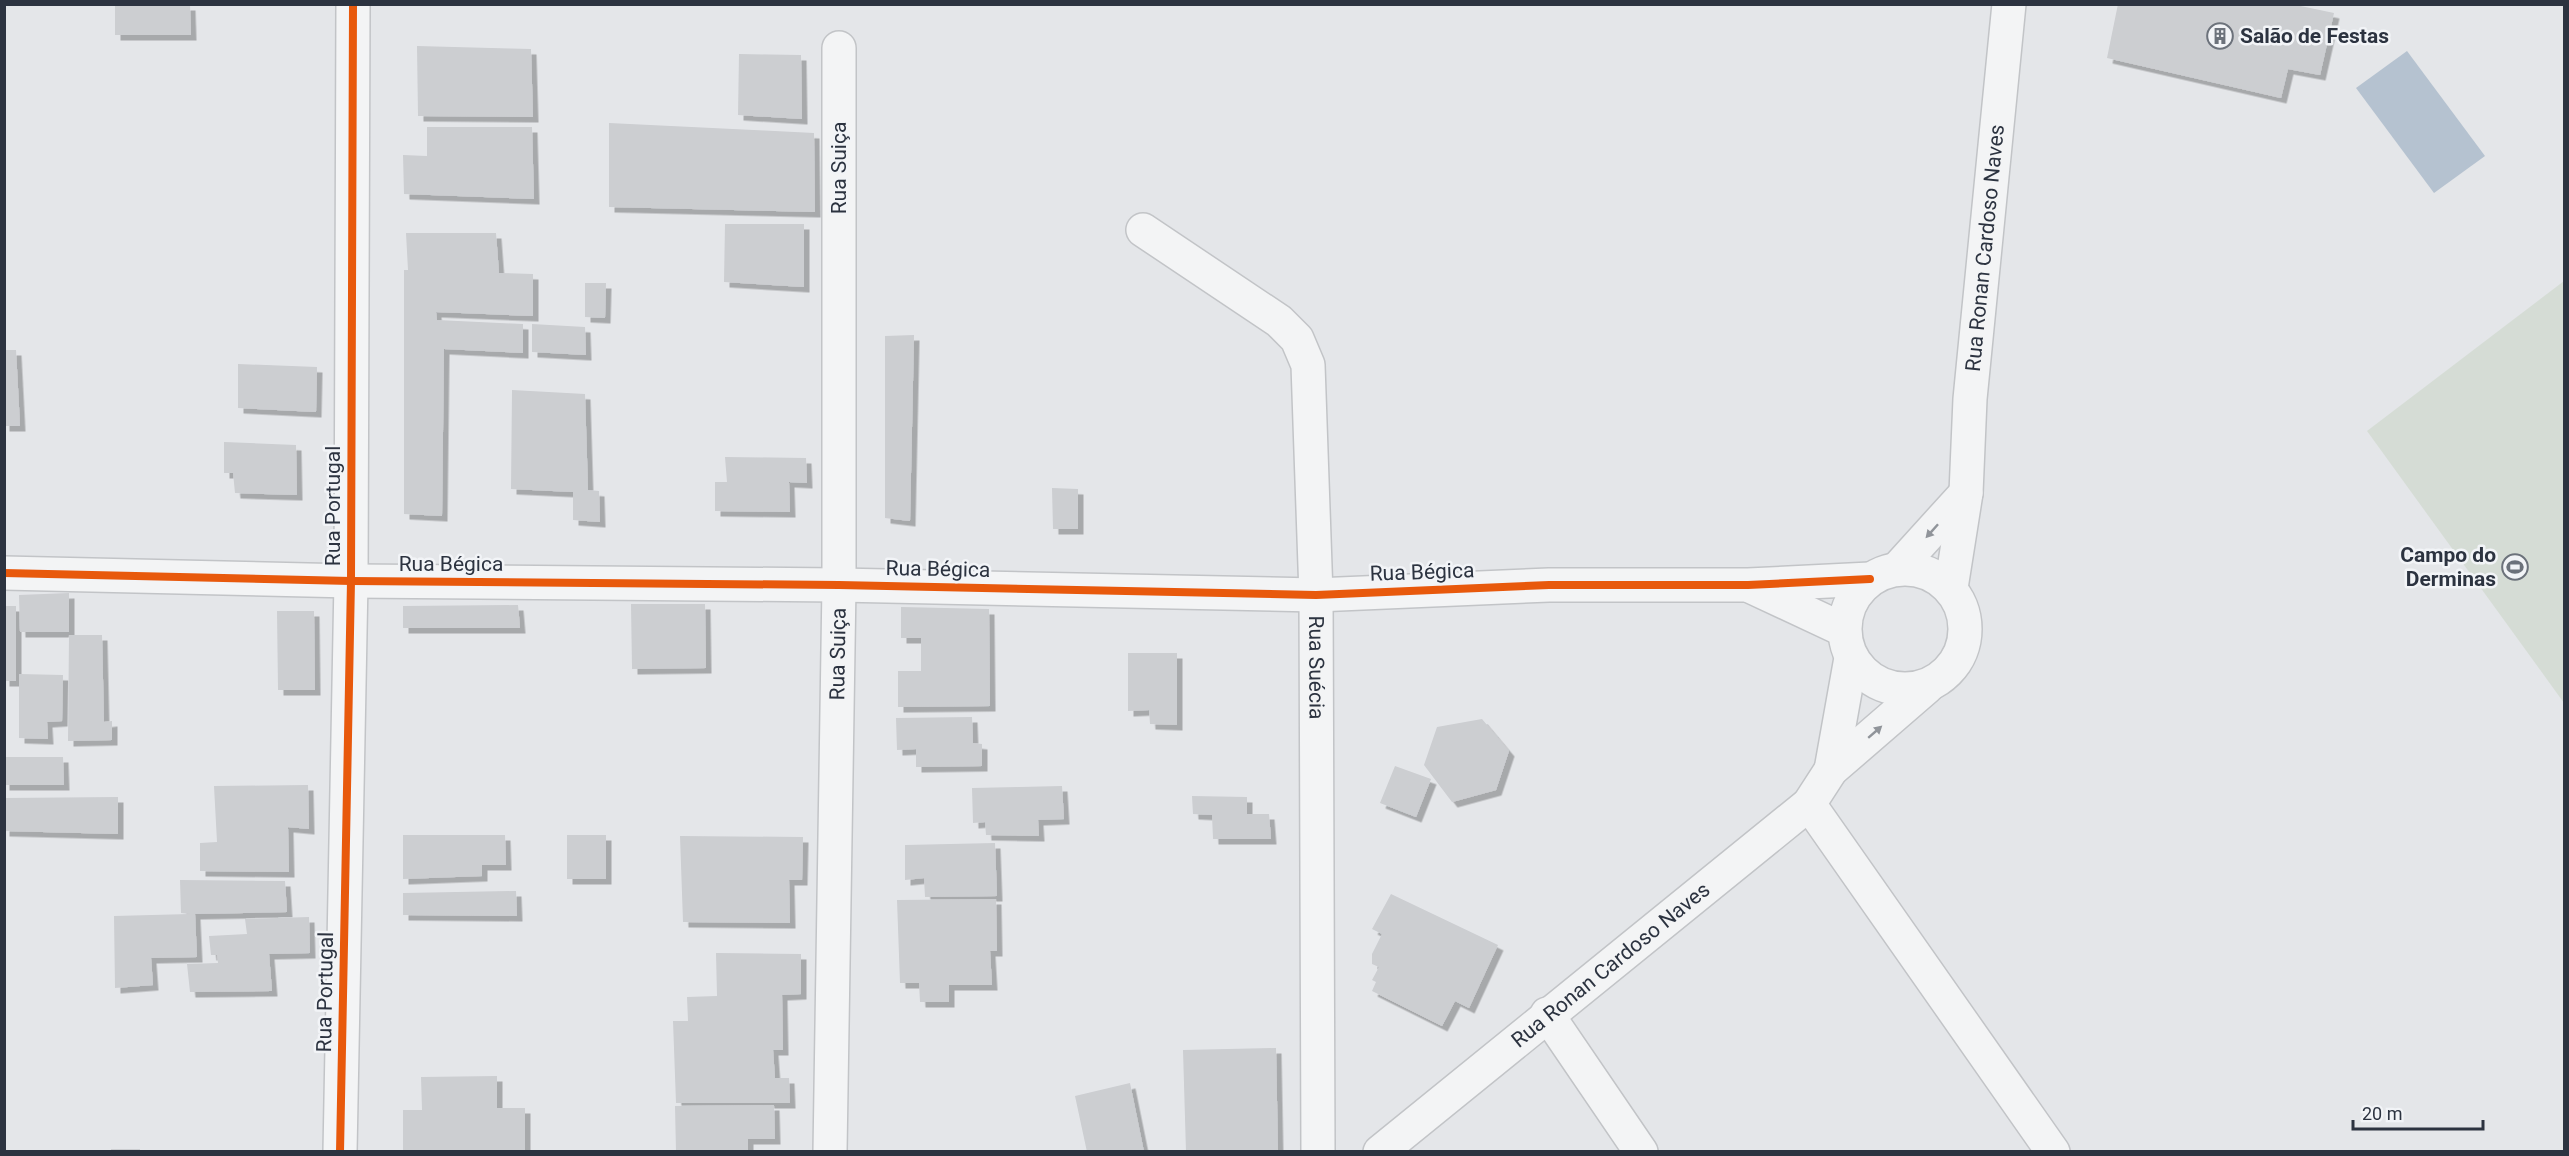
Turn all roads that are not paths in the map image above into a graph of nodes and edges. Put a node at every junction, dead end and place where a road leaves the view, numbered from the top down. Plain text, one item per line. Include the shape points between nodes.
1 (353, 4) edge
2 (2009, 4) edge
3 (839, 48) dead end
4 (1143, 230) dead end
5 (1966, 493) junction
6 (4, 573) edge
7 (1884, 574) junction
8 (351, 581) junction
9 (839, 585) junction
10 (1748, 585) junction
11 (1951, 588) junction
12 (1316, 595) junction
13 (1847, 644) junction
14 (1927, 687) junction
15 (1831, 770) junction
16 (1809, 804) junction
17 (1547, 1014) junction
18 (340, 1152) edge
19 (830, 1152) edge
20 (1318, 1152) edge
21 (1380, 1152) edge
22 (1641, 1152) edge
23 (2053, 1152) edge

1 - 8 street, Rua Portugal
2 - 5 street, Rua Ronan Cardoso Naves via 1970,399
3 - 9 street, Rua Suiça
4 - 12 street, Rua Suécia via 1279,321 1297,339 1308,365
5 -> 7 street
5 - 11 street, Rua Ronan Cardoso Naves
6 - 8 street, Rua Bégica
7 - 10 street, Rua Bégica
7 - 11 street via 1926,572
7 - 13 street via 1850,601
8 - 9 street, Rua Bégica
8 - 18 street, Rua Portugal
9 - 12 street, Rua Bégica
9 - 19 street, Rua Suiça
10 - 12 street, Rua Bégica via 1549,585
10 - 13 street, Rua Bégica
11 - 14 street via 1964,615 1965,644 1951,669
12 - 20 street, Rua Suécia
13 - 14 street via 1870,680 1898,690
13 - 15 street, Rua Ronan Cardoso Naves
15 -> 14 street, Rua Ronan Cardoso Naves
15 - 16 street, Rua Ronan Cardoso Naves
16 - 17 street, Rua Ronan Cardoso Naves
16 - 23 street
17 - 21 street, Rua Ronan Cardoso Naves
17 - 22 street

